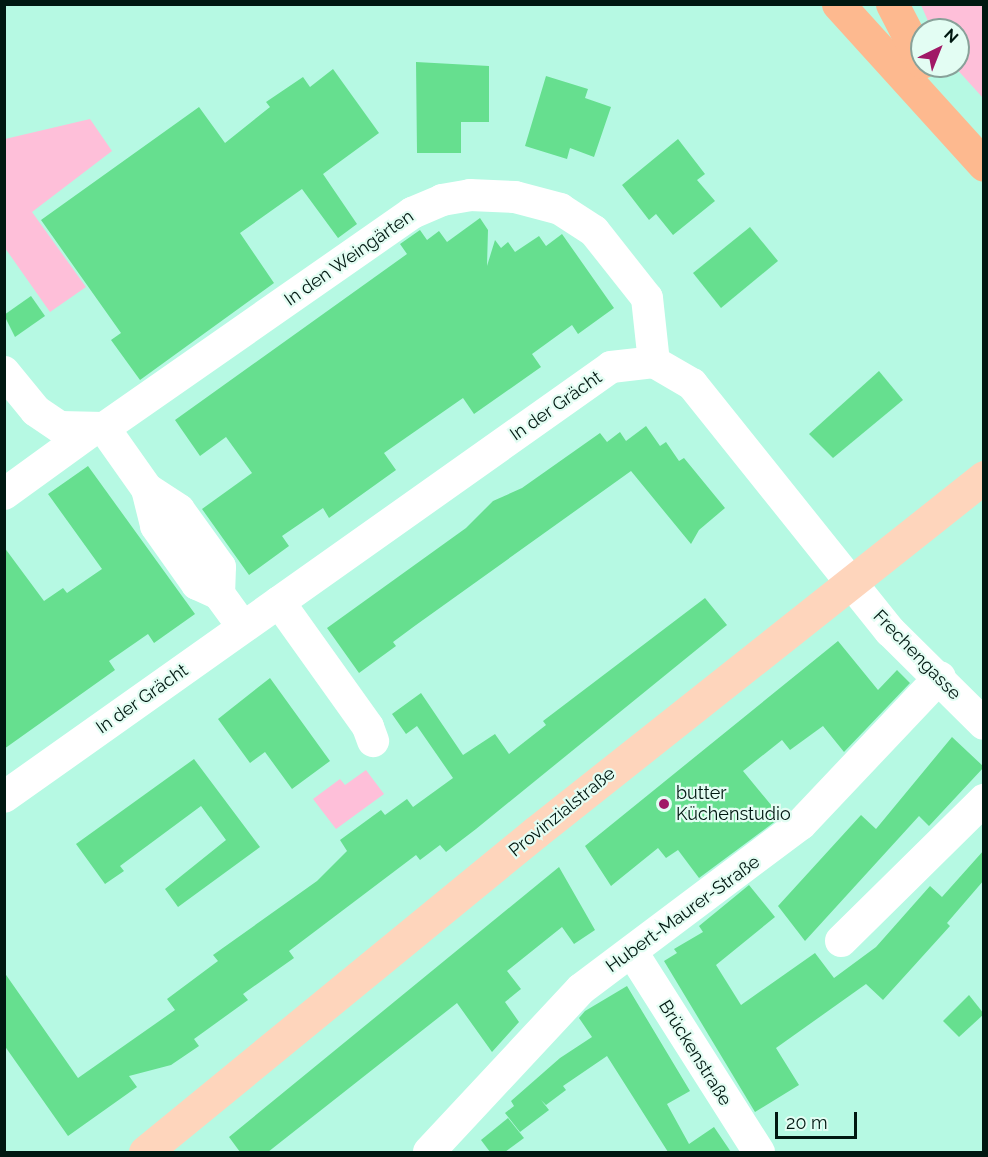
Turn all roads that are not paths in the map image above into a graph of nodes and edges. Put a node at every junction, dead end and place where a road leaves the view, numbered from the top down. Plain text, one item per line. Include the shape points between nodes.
1 (838, 4) edge
2 (892, 4) edge
3 (910, 39) edge
4 (936, 78) edge
5 (984, 129) edge
6 (984, 165) edge
7 (654, 362) junction
8 (4, 372) edge
9 (98, 429) junction
10 (984, 477) edge
11 (4, 494) edge
12 (852, 584) junction
13 (279, 602) junction
14 (243, 627) junction
15 (940, 677) junction
16 (984, 724) edge
17 (373, 741) dead end
18 (4, 797) edge
19 (984, 800) edge
20 (841, 941) dead end
21 (632, 952) junction
22 (145, 1152) edge
23 (429, 1152) edge
24 (759, 1152) edge

1 - 6 highway
2 - 3 highway
4 - 5 highway
7 - 9 street, In den Weingärten via 647,298 619,257 594,231 560,209 515,197 470,195 442,200 412,213
7 - 12 street via 692,384
7 - 13 street, In der Grächt via 611,367
8 - 9 street via 44,416 60,427
9 - 11 street, In den Weingärten
9 - 14 street via 147,489 179,510 220,567 219,594
10 - 12 main road, Provinzialstraße
12 - 15 street, Frechengasse via 890,631
12 - 22 main road, Provinzialstraße via 536,832
13 - 14 street, In der Grächt
13 - 17 street via 368,727
14 - 18 street, In der Grächt
15 - 16 street, Frechengasse
15 - 21 street, Hubert-Maurer-Straße via 801,824
19 - 20 street
21 - 23 street, Hubert-Maurer-Straße via 581,989 541,1028
21 - 24 street, Brückenstraße

